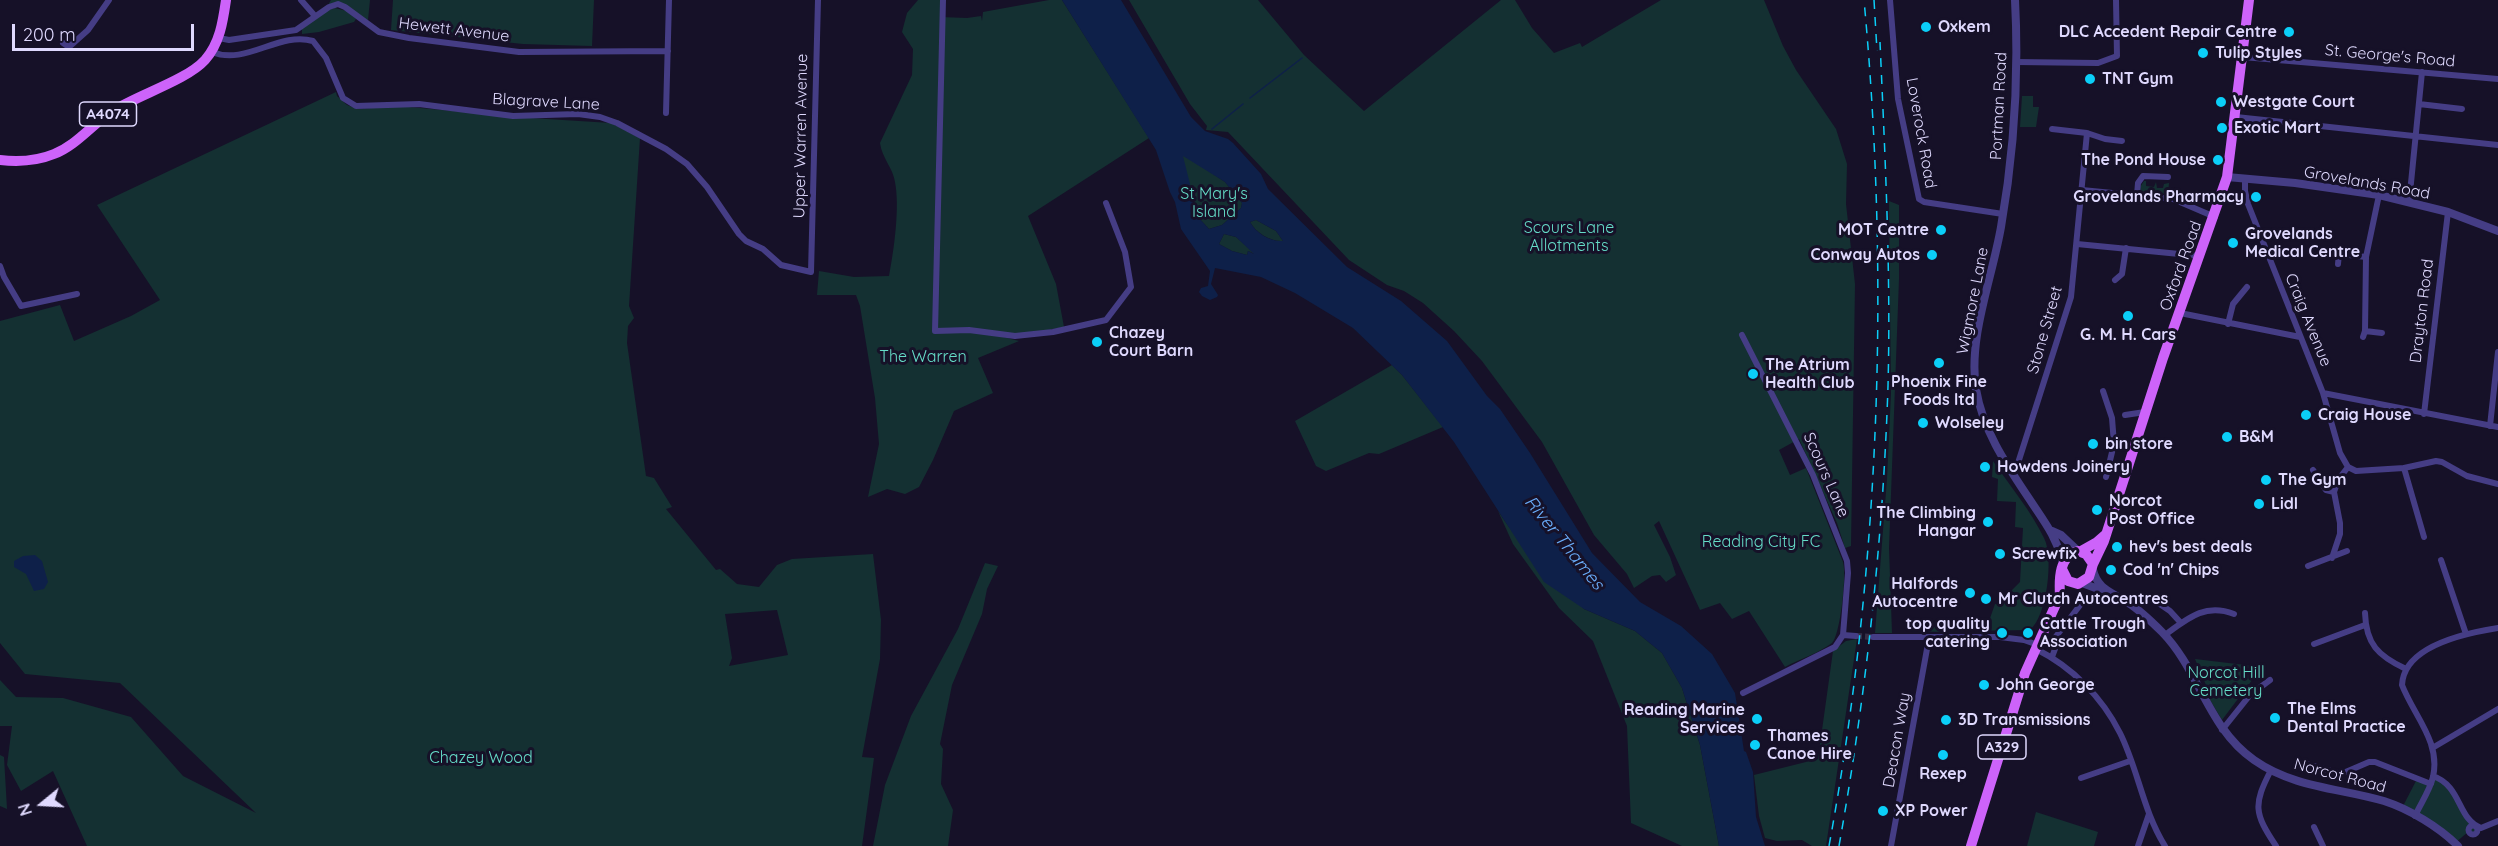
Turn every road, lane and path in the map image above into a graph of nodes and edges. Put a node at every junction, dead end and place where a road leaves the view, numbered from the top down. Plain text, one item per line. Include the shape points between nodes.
1 (109, 0) edge
2 (226, 0) edge
3 (301, 0) edge
4 (669, 0) edge
5 (818, 0) edge
6 (943, 0) edge
7 (1890, 0) edge
8 (2015, 0) edge
9 (2116, 0) edge
10 (2249, 0) edge
11 (315, 16) junction
12 (296, 30) junction
13 (219, 38) junction
14 (296, 39) junction
15 (68, 48) dead end
16 (668, 51) junction
17 (212, 52) junction
18 (2243, 57) junction
19 (2016, 62) junction
20 (2422, 72) junction
21 (2498, 79) edge
22 (2419, 104) junction
23 (2462, 109) dead end
24 (666, 113) dead end
25 (2236, 117) junction
26 (2052, 129) dead end
27 (2087, 133) junction
28 (2415, 136) junction
29 (2121, 141) dead end
30 (2498, 145) edge
31 (0, 160) edge
32 (2168, 177) dead end
33 (2227, 177) junction
34 (2246, 178) junction
35 (2082, 190) junction
36 (2137, 195) junction
37 (2379, 195) junction
38 (1106, 202) dead end
39 (2409, 203) junction
40 (2448, 212) junction
41 (2003, 214) junction
42 (2215, 217) junction
43 (2498, 231) edge
44 (2077, 244) junction
45 (2126, 249) junction
46 (2324, 252) dead end
47 (2339, 254) junction
48 (2200, 256) junction
49 (2366, 257) junction
50 (2338, 264) dead end
51 (0, 266) edge
52 (811, 272) joint
53 (2115, 280) dead end
54 (2247, 287) dead end
55 (77, 294) dead end
56 (2180, 313) junction
57 (2228, 324) junction
58 (2382, 333) dead end
59 (1742, 335) dead end
60 (2300, 337) junction
61 (2498, 352) edge
62 (2497, 371) edge
63 (2103, 391) dead end
64 (2323, 393) junction
65 (2337, 397) junction
66 (2326, 404) junction
67 (2145, 412) junction
68 (2424, 414) junction
69 (2125, 415) dead end
70 (2490, 426) junction
71 (2498, 428) edge
72 (2114, 444) junction
73 (2133, 450) junction
74 (2348, 466) junction
75 (2404, 468) junction
76 (2313, 470) dead end
77 (2011, 471) junction
78 (2106, 477) dead end
79 (2498, 484) edge
80 (2334, 492) junction
81 (2052, 531) junction
82 (2106, 534) junction
83 (2424, 537) dead end
84 (2079, 551) junction
85 (2347, 551) dead end
86 (2332, 558) junction
87 (2441, 560) dead end
88 (2063, 566) junction
89 (2308, 566) dead end
90 (2093, 567) junction
91 (2080, 584) junction
92 (2107, 592) junction
93 (2060, 596) junction
94 (2148, 596) dead end
95 (2084, 600) dead end
96 (2365, 613) dead end
97 (2234, 614) dead end
98 (2181, 623) junction
99 (2366, 625) junction
100 (2498, 628) edge
101 (1844, 634) junction
102 (2466, 634) junction
103 (2165, 635) junction
104 (1856, 636) tunnel mouth
105 (1873, 637) tunnel mouth
106 (1929, 638) junction
107 (2314, 644) dead end
108 (2037, 647) junction
109 (2052, 657) junction
110 (2406, 669) junction
111 (2264, 680) dead end
112 (1743, 693) dead end
113 (2498, 709) edge
114 (2222, 730) junction
115 (2433, 745) junction
116 (2130, 761) junction
117 (2306, 764) dead end
118 (2271, 770) junction
119 (2433, 776) junction
120 (2081, 778) dead end
121 (2431, 784) junction
122 (2149, 814) junction
123 (2415, 816) junction
124 (2498, 821) edge
125 (2314, 827) dead end
126 (1891, 846) edge
127 (1971, 846) edge
128 (2138, 846) edge
129 (2164, 846) edge
130 (2276, 846) edge
131 (2323, 846) edge
132 (2458, 846) edge

1 - 15 street via 88,30
2 - 13 main road, A4074
3 - 11 street
4 - 16 street
5 - 52 street, Upper Warren Avenue
6 - 38 street via 935,331 969,330 1015,336 1106,320 1131,287 1125,252
7 - 41 street, Loverock Road via 1898,99 1919,199
8 - 19 street, Portman Road
9 - 19 street via 2117,56 2098,63
10 - 18 main road, Oxford Road
11 - 12 street, Hewett Avenue
11 - 16 street, Hewett Avenue via 332,5 342,5 387,35 519,52
12 - 13 street, Hewett Avenue via 229,40
12 - 14 street
13 - 17 main road, A4074
14 - 17 street via 253,52 227,56
14 - 52 street, Blagrave Lane via 316,43 343,98 356,106 419,104 513,117 578,114 617,123 687,164 739,234 781,264
16 - 24 street
17 - 31 main road, A4074 via 200,66 107,115 68,147 33,160
18 - 20 street, St. George's Road
18 - 25 main road, Oxford Road
19 - 41 street, Portman Road
20 - 21 street, St. George's Road
20 - 22 street
22 - 23 street
22 - 28 street
25 - 28 street
25 - 33 main road, Oxford Road
26 - 27 street
27 - 29 street
27 - 35 street, Stone Street
28 - 30 street
28 - 39 street
32 - 36 street via 2143,176
33 - 34 street, Grovelands Road
33 - 42 main road, Oxford Road
34 - 37 street, Grovelands Road
34 - 60 street, Craig Avenue via 2248,204
35 - 36 street
35 - 44 street, Stone Street
36 - 42 street via 2173,199
37 - 39 street, Grovelands Road
37 - 49 street
39 - 40 street, Grovelands Road
40 - 43 street, Grovelands Road
40 - 68 street, Drayton Road
41 - 77 street, Wigmore Lane via 1974,366 1977,396 1987,429
42 - 48 main road, Oxford Road
44 - 45 street
44 - 77 street, Stone Street via 2071,297 2018,463
45 - 48 street
45 - 53 street via 2122,274
46 - 47 street
47 - 49 street
47 - 50 street
48 - 56 main road, Oxford Road
49 - 58 street via 2364,334
51 - 55 street via 21,306
54 - 57 street via 2246,296 2233,304
56 - 57 street
56 - 67 main road, Oxford Road
57 - 60 street
59 - 101 street, Scours Lane via 1813,475 1847,561
60 - 64 street, Craig Avenue
61 - 62 street
62 - 70 street
63 - 72 street via 2112,418
64 - 65 street
64 - 66 street, Craig Avenue
65 - 66 street
65 - 68 street
66 - 74 street, Craig Avenue via 2340,453
67 - 69 street
67 - 73 main road, Oxford Road
68 - 70 street
70 - 71 street
72 - 73 street
72 - 78 street
73 - 82 main road, Oxford Road
74 - 75 street via 2356,471
74 - 80 street
75 - 79 street via 2442,462 2467,476
75 - 83 street
76 - 80 street via 2326,490
77 - 81 street, Wigmore Lane
80 - 86 street via 2340,534
81 - 84 street, Wigmore Lane
81 - 88 street, Wigmore Lane
82 - 84 main road
82 - 90 main road, Oxford Road
84 - 88 main road via 2072,553
84 - 90 main road via 2089,556
85 - 86 street
86 - 89 street
87 - 102 street
88 - 91 main road via 2068,581
88 - 93 main road, A329
90 - 91 main road
90 - 92 street, Norcot Road via 2096,580
91 - 92 street, Norcot Road
91 - 93 main road
92 - 103 street, Norcot Road via 2127,602
93 - 108 main road, A329
94 - 98 street via 2170,610
95 - 109 street via 2054,639
96 - 99 street
97 - 98 street via 2215,608
98 - 103 street
99 - 107 street
99 - 110 street via 2380,656
100 - 102 street
101 - 104 street
101 - 112 street via 1835,647
102 - 110 street via 2418,655
103 - 114 street, Norcot Road
105 - 106 street
106 - 108 street via 2000,637 2024,640
106 - 126 street, Deacon Way
108 - 109 street
108 - 127 main road, A329 via 2025,673
109 - 116 street via 2074,674 2106,710 2121,734
110 - 115 street via 2402,685
111 - 114 street
113 - 115 street
114 - 118 street, Norcot Road via 2236,746
115 - 119 street
116 - 120 street
116 - 122 street
117 - 121 street via 2341,774 2375,762
118 - 123 street, Norcot Road via 2297,782 2384,801
118 - 130 street via 2260,791 2257,808 2261,824
119 - 121 street
119 - 124 street via 2445,780 2475,826 2481,828
121 - 123 street
122 - 128 street
122 - 129 street
123 - 132 street, Norcot Road
125 - 131 street

